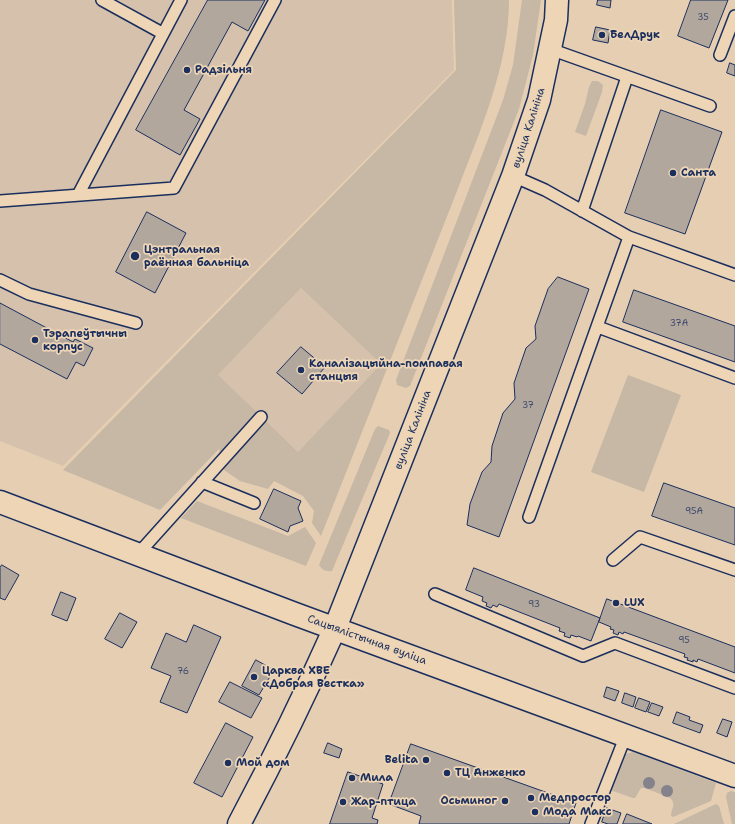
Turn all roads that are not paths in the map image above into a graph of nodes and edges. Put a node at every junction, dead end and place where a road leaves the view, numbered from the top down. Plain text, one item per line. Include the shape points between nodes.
1 (102, 0) edge
2 (181, 0) edge
3 (275, 0) edge
4 (557, 0) edge
5 (735, 16) edge
6 (162, 33) junction
7 (550, 50) junction
8 (720, 55) dead end
9 (627, 77) junction
10 (710, 106) dead end
11 (513, 176) junction
12 (78, 195) junction
13 (0, 201) edge
14 (582, 211) junction
15 (629, 237) junction
16 (735, 275) edge
17 (0, 280) edge
18 (136, 323) dead end
19 (598, 327) junction
20 (735, 378) edge
21 (261, 417) dead end
22 (202, 482) junction
23 (0, 502) edge
24 (254, 503) dead end
25 (529, 518) dead end
26 (138, 554) junction
27 (613, 560) dead end
28 (735, 570) edge
29 (435, 594) dead end
30 (335, 628) junction
31 (735, 688) edge
32 (626, 735) junction
33 (735, 776) edge
34 (239, 824) edge
35 (591, 824) edge

1 - 6 lane
2 - 6 lane
3 - 12 lane via 174,188
4 - 7 main road, вуліца Калініна
5 - 8 lane
6 - 12 lane
7 - 9 lane
7 - 11 main road, вуліца Калініна via 539,100
9 - 10 lane
9 - 14 lane
11 - 14 lane
11 - 30 main road, вуліца Калініна
12 - 13 lane
14 - 15 lane
15 - 16 lane
15 - 19 lane
17 - 18 lane via 29,294
19 - 20 lane
19 - 25 lane
21 - 22 lane
22 - 24 lane
22 - 26 lane
23 - 26 main road, Сацыялістычная вуліца
26 - 30 main road, Сацыялістычная вуліца
27 - 28 lane via 640,536
29 - 31 lane via 583,656 615,643
30 - 32 main road, Сацыялістычная вуліца
30 - 34 main road, вуліца Калініна
32 - 33 main road, Сацыялістычная вуліца
32 - 35 lane

